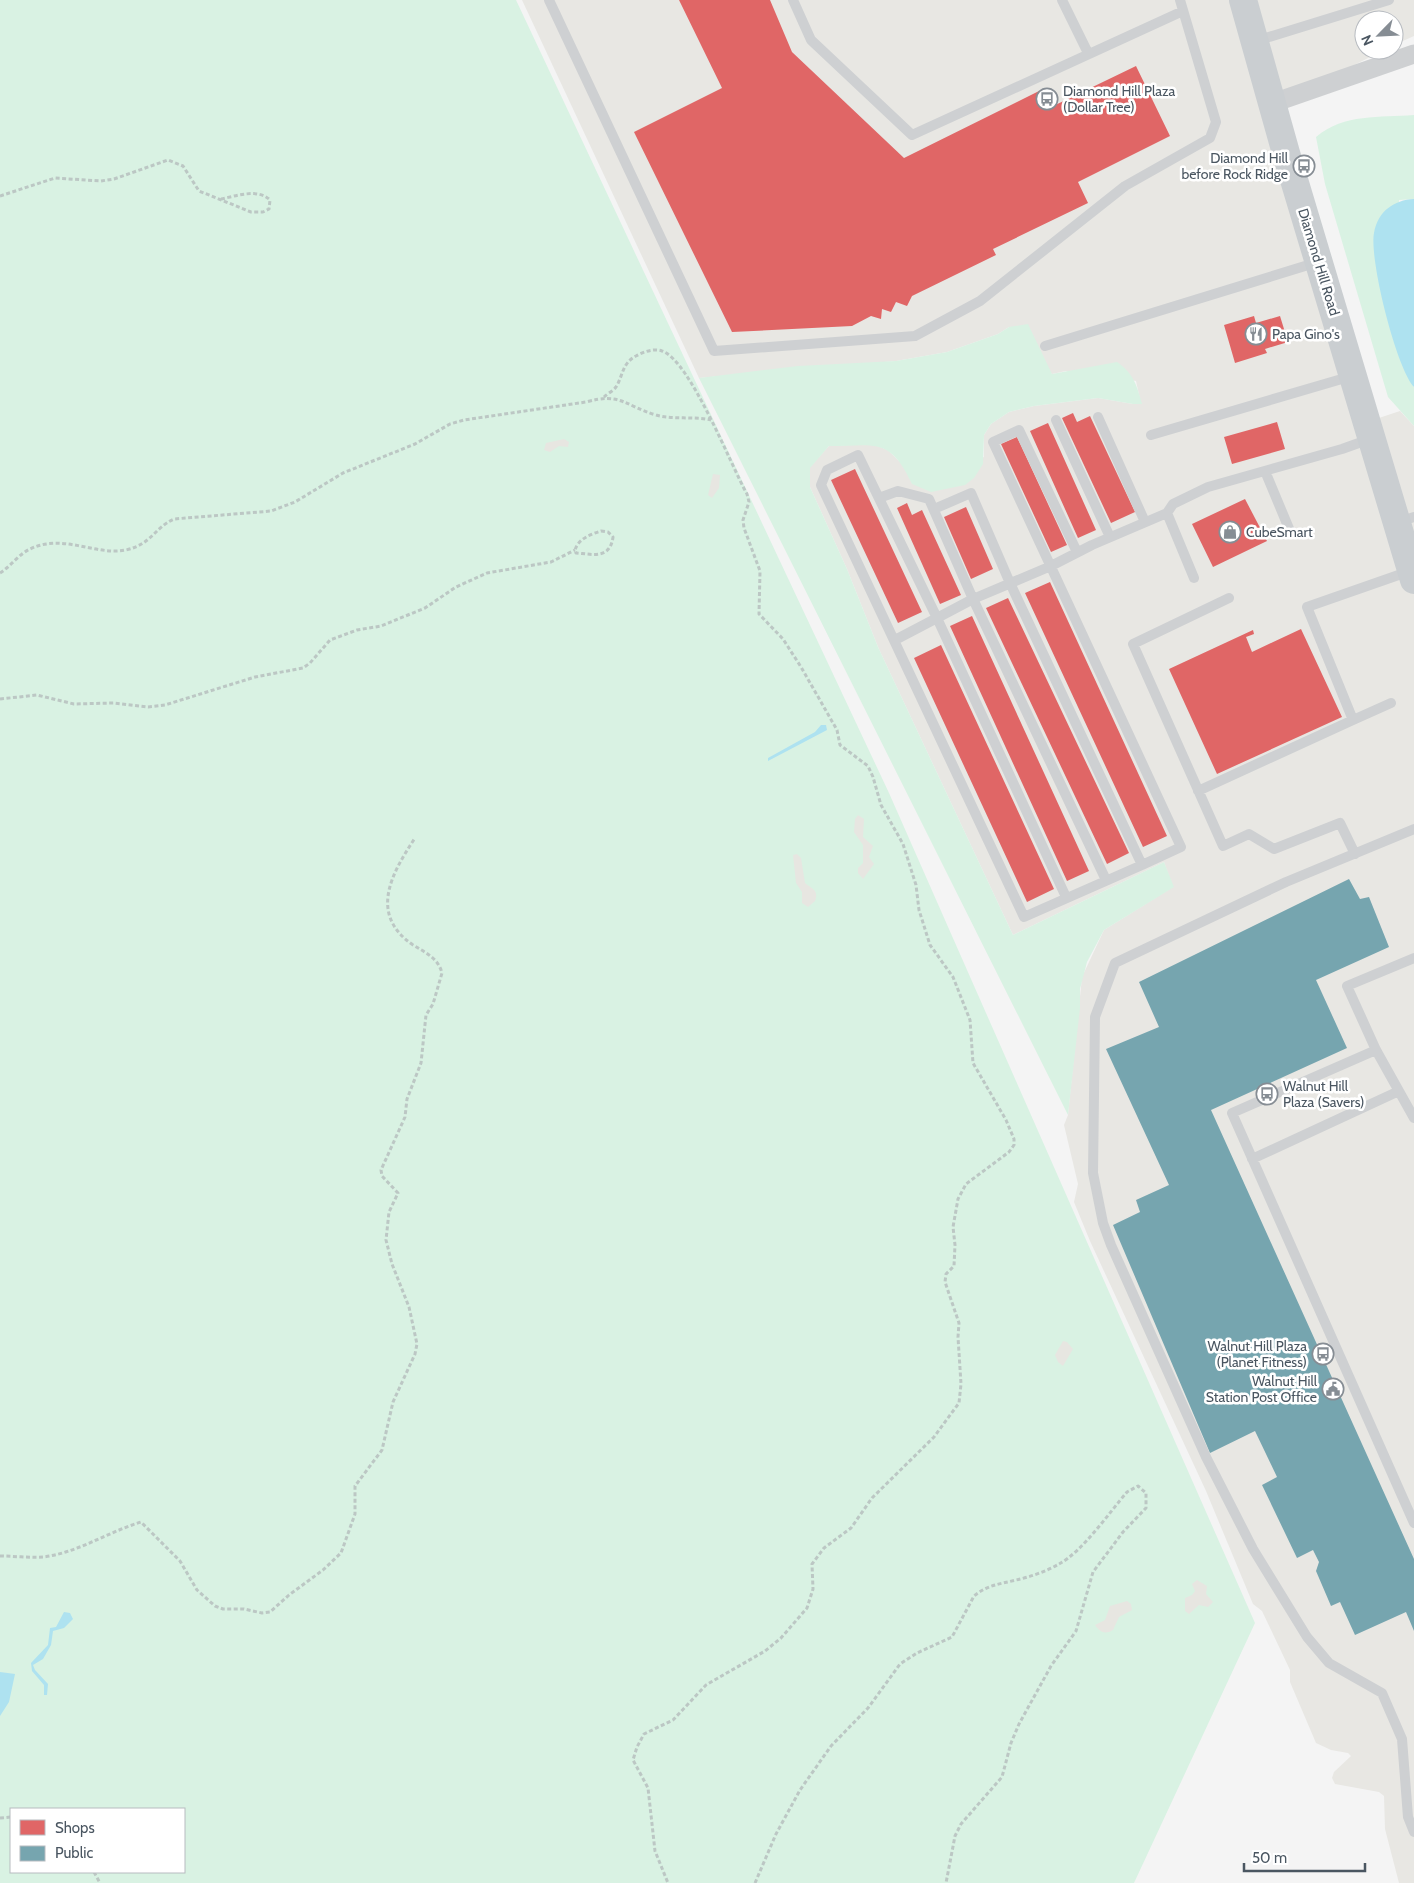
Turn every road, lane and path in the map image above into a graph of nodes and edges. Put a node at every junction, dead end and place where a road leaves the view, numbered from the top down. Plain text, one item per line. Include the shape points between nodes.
1 (549, 0) edge
2 (793, 0) edge
3 (1062, 0) edge
4 (1180, 0) edge
5 (1244, 0) edge
6 (1389, 0) edge
7 (1183, 11) junction
8 (1255, 41) junction
9 (1088, 54) junction
10 (1414, 54) edge
11 (1273, 102) junction
12 (0, 196) edge
13 (221, 199) junction
14 (1318, 261) junction
15 (1046, 346) dead end
16 (1353, 376) junction
17 (604, 397) junction
18 (1098, 417) dead end
19 (711, 420) junction
20 (1056, 420) dead end
21 (1151, 435) dead end
22 (1371, 438) junction
23 (1265, 471) junction
24 (878, 498) junction
25 (934, 509) junction
26 (1167, 513) junction
27 (1405, 520) edge
28 (1144, 522) junction
29 (1290, 531) dead end
30 (1110, 537) junction
31 (575, 550) junction
32 (1077, 552) junction
33 (1051, 566) junction
34 (0, 573) edge
35 (1413, 574) edge
36 (1194, 578) dead end
37 (1010, 583) junction
38 (1229, 598) dead end
39 (973, 599) junction
40 (938, 618) junction
41 (894, 640) junction
42 (0, 699) edge
43 (1391, 702) dead end
44 (1353, 720) junction
45 (1198, 791) junction
46 (1414, 829) edge
47 (415, 838) dead end
48 (1355, 854) junction
49 (1142, 865) junction
50 (1106, 880) junction
51 (1066, 897) junction
52 (1414, 958) edge
53 (1376, 1050) junction
54 (1399, 1091) junction
55 (1414, 1118) edge
56 (1252, 1158) junction
57 (1414, 1523) edge
58 (0, 1556) edge
59 (1414, 1832) edge
60 (668, 1883) edge
61 (755, 1883) edge
62 (946, 1883) edge

1 - 7 lane via 714,351 915,336 980,300 1125,186 1210,138 1216,122
2 - 9 lane via 811,40 912,135
3 - 9 lane
4 - 7 lane
5 - 8 main road, Diamond Hill Road
6 - 8 lane
7 - 9 lane
8 - 11 main road, Diamond Hill Road
10 - 11 street
11 - 14 main road, Diamond Hill Road
12 - 13 path via 55,178 101,182 168,160 183,166 199,191
13 - 13 path via 251,212 262,212 271,205 266,195 257,193
14 - 15 lane
14 - 16 main road, Diamond Hill Road
16 - 21 lane
16 - 22 main road, Diamond Hill Road
17 - 19 path via 615,398 657,415
17 - 19 path via 616,387 623,368 632,358 656,350 663,351 686,375
17 - 34 path via 450,424 415,444 343,473 295,502 271,511 174,519 144,544 124,550 76,544 36,546
18 - 28 lane
19 - 60 path via 749,502 744,528 760,571 759,614 783,639 801,667 836,730 840,744 868,766 881,806 902,844 930,944 953,977 970,1020 975,1068 1006,1120 1014,1146 966,1184 958,1199 953,1227 954,1266 946,1274 945,1282 959,1323 959,1403 934,1437 872,1498 851,1528 824,1548 812,1564 813,1589 807,1608 781,1638 765,1651 706,1685 680,1715 644,1734 637,1747 633,1760 648,1788 655,1851
20 - 30 lane
22 - 23 lane
22 - 27 main road, Diamond Hill Road
23 - 26 lane via 1208,487 1173,504
23 - 29 lane
24 - 25 lane via 898,491 929,499
24 - 40 lane
24 - 41 lane via 858,455 827,470 821,485
25 - 37 lane via 971,493
25 - 39 lane
26 - 28 lane
26 - 36 lane
27 - 35 main road, Diamond Hill Road
28 - 30 lane
30 - 32 lane
31 - 31 path via 578,543 592,533 608,532 613,538 610,547 602,554 595,556 576,553
31 - 42 path via 551,562 487,573 456,587 426,608 382,626 357,630 330,640 303,668 255,677 165,705 74,704 37,695
32 - 33 lane
32 - 33 lane via 1019,430 994,442
33 - 37 lane
33 - 49 lane via 1181,847
35 - 44 lane via 1306,607
37 - 39 lane
37 - 49 lane
38 - 45 lane via 1133,644
39 - 40 lane
39 - 50 lane
40 - 41 lane
40 - 51 lane
41 - 51 lane via 1024,917
43 - 44 lane
44 - 45 lane
45 - 48 lane via 1223,846 1250,834 1274,849 1340,824
46 - 48 lane
47 - 58 path via 390,880 389,911 399,933 436,960 442,973 433,1004 426,1015 421,1063 407,1099 405,1117 381,1170 382,1176 398,1193 389,1212 386,1240 417,1344 393,1402 382,1450 355,1486 355,1514 340,1553 275,1609 262,1613 214,1606 197,1590 180,1561 141,1522 78,1548 43,1557
48 - 59 lane via 1286,882 1115,963 1095,1016 1093,1173 1111,1245 1206,1457 1253,1549 1307,1637 1329,1663 1382,1693 1402,1739 1408,1817
49 - 50 lane
50 - 51 lane
52 - 53 lane via 1347,986
53 - 54 lane
53 - 56 lane via 1232,1113
54 - 55 lane
54 - 56 lane
56 - 57 lane
61 - 62 path via 800,1790 831,1746 868,1708 900,1664 952,1637 974,1596 988,1586 1059,1565 1074,1554 1127,1492 1138,1486 1146,1493 1146,1508 1093,1572 1076,1631 1051,1666 1019,1724 1002,1776 961,1824

